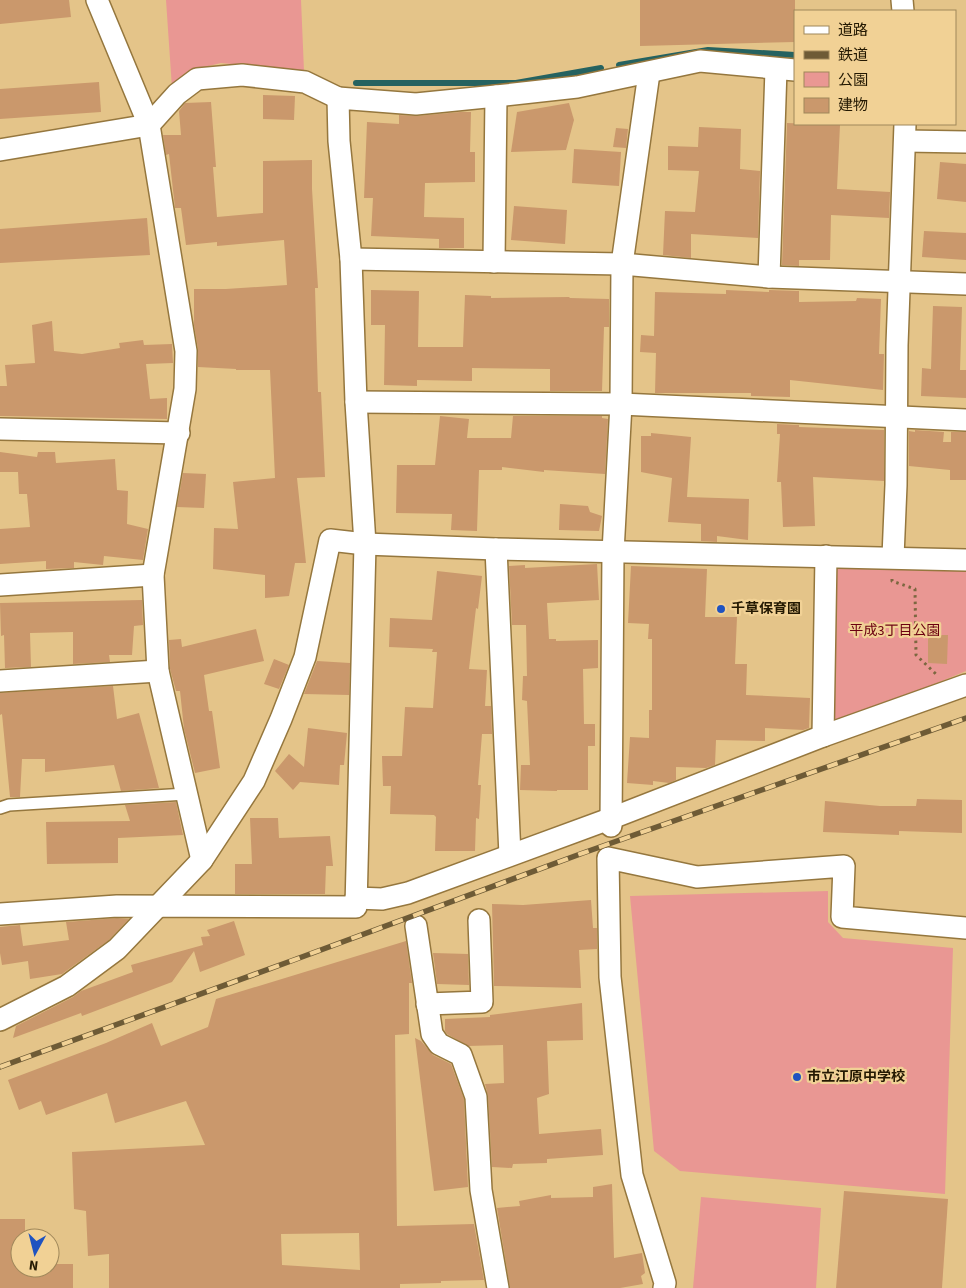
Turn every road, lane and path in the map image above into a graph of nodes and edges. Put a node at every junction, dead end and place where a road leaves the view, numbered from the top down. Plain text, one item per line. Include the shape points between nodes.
1 (97, 0) edge
2 (786, 69) edge
3 (649, 73) junction
4 (496, 96) junction
5 (338, 98) junction
6 (149, 126) junction
7 (905, 132) edge
8 (966, 142) edge
9 (0, 150) edge
10 (351, 259) junction
11 (494, 262) junction
12 (622, 264) junction
13 (769, 277) junction
14 (899, 282) junction
15 (966, 284) edge
16 (356, 402) junction
17 (621, 404) junction
18 (896, 417) junction
19 (966, 420) edge
20 (0, 429) edge
21 (179, 433) junction
22 (365, 544) junction
23 (496, 549) junction
24 (614, 552) junction
25 (826, 556) junction
26 (893, 557) junction
27 (966, 560) edge
28 (153, 575) junction
29 (892, 581) dead end
30 (0, 585) edge
31 (158, 670) junction
32 (943, 680) dead end
33 (0, 681) edge
34 (966, 685) edge
35 (823, 736) junction
36 (186, 794) junction
37 (0, 808) edge
38 (612, 822) junction
39 (510, 855) junction
40 (202, 860) junction
41 (356, 898) junction
42 (160, 905) junction
43 (0, 914) edge
44 (480, 920) dead end
45 (416, 926) dead end
46 (966, 928) edge
47 (427, 1004) junction
48 (0, 1020) edge
49 (498, 1288) edge
50 (664, 1288) edge

1 - 6 street
2 - 3 street via 700,61
2 - 13 street
3 - 4 street via 577,87
3 - 12 street
4 - 5 street via 416,104
4 - 11 street
5 - 6 street via 305,82 242,75 197,79 177,94
5 - 10 street via 338,141
6 - 9 street
6 - 21 street via 186,351
7 - 8 street
7 - 14 street
10 - 11 street
10 - 16 street
11 - 12 street
12 - 13 street
12 - 17 street
13 - 14 street
14 - 15 street
14 - 18 street
16 - 17 street
16 - 22 street
17 - 18 street
17 - 24 street
18 - 19 street
18 - 26 street
20 - 21 street
21 - 28 street
22 - 23 street
22 - 40 street via 330,540 305,657 281,720 254,781
22 - 41 street
23 - 24 street
23 - 39 street
24 - 25 street
24 - 38 street
25 - 26 street
25 - 35 street
26 - 27 street
28 - 30 street
28 - 31 street
29 - 32 path via 915,588 916,655
31 - 33 street
31 - 36 street
34 - 35 street
35 - 38 street
36 - 37 lane
36 - 40 street
38 - 39 street
39 - 41 street via 408,893 382,899
40 - 42 street
41 - 42 street via 356,907
42 - 43 street
42 - 48 street via 117,949 73,982
44 - 47 street via 482,1002
45 - 47 street
46 - 50 street via 842,917 844,866 697,877 608,858 610,977 632,1175
47 - 49 street via 432,1034 439,1044 460,1055 476,1098 481,1190

